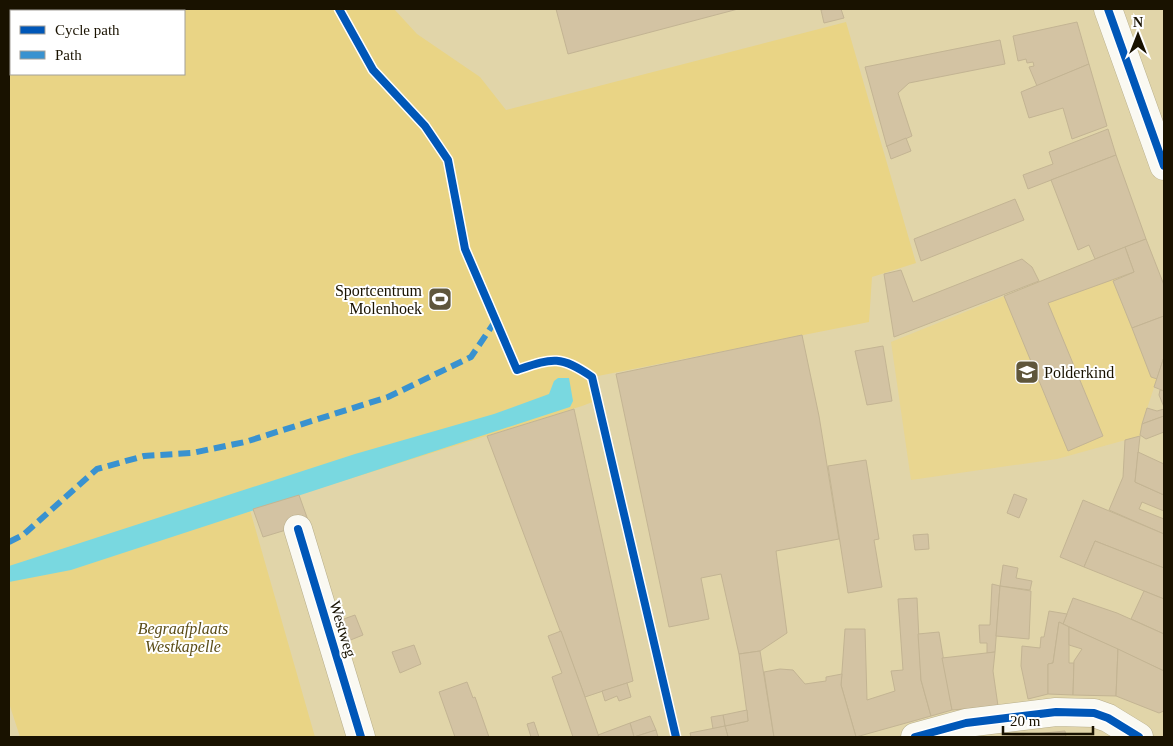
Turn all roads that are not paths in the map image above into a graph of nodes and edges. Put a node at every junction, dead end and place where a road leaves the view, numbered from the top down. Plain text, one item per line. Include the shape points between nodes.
1 (1108, 9) edge
2 (1164, 166) edge
3 (298, 529) dead end
4 (362, 737) edge
5 (915, 737) edge
6 (1139, 737) edge

1 - 2 street
3 - 4 street, Westweg
5 - 6 street via 966,723 1056,712 1094,713

